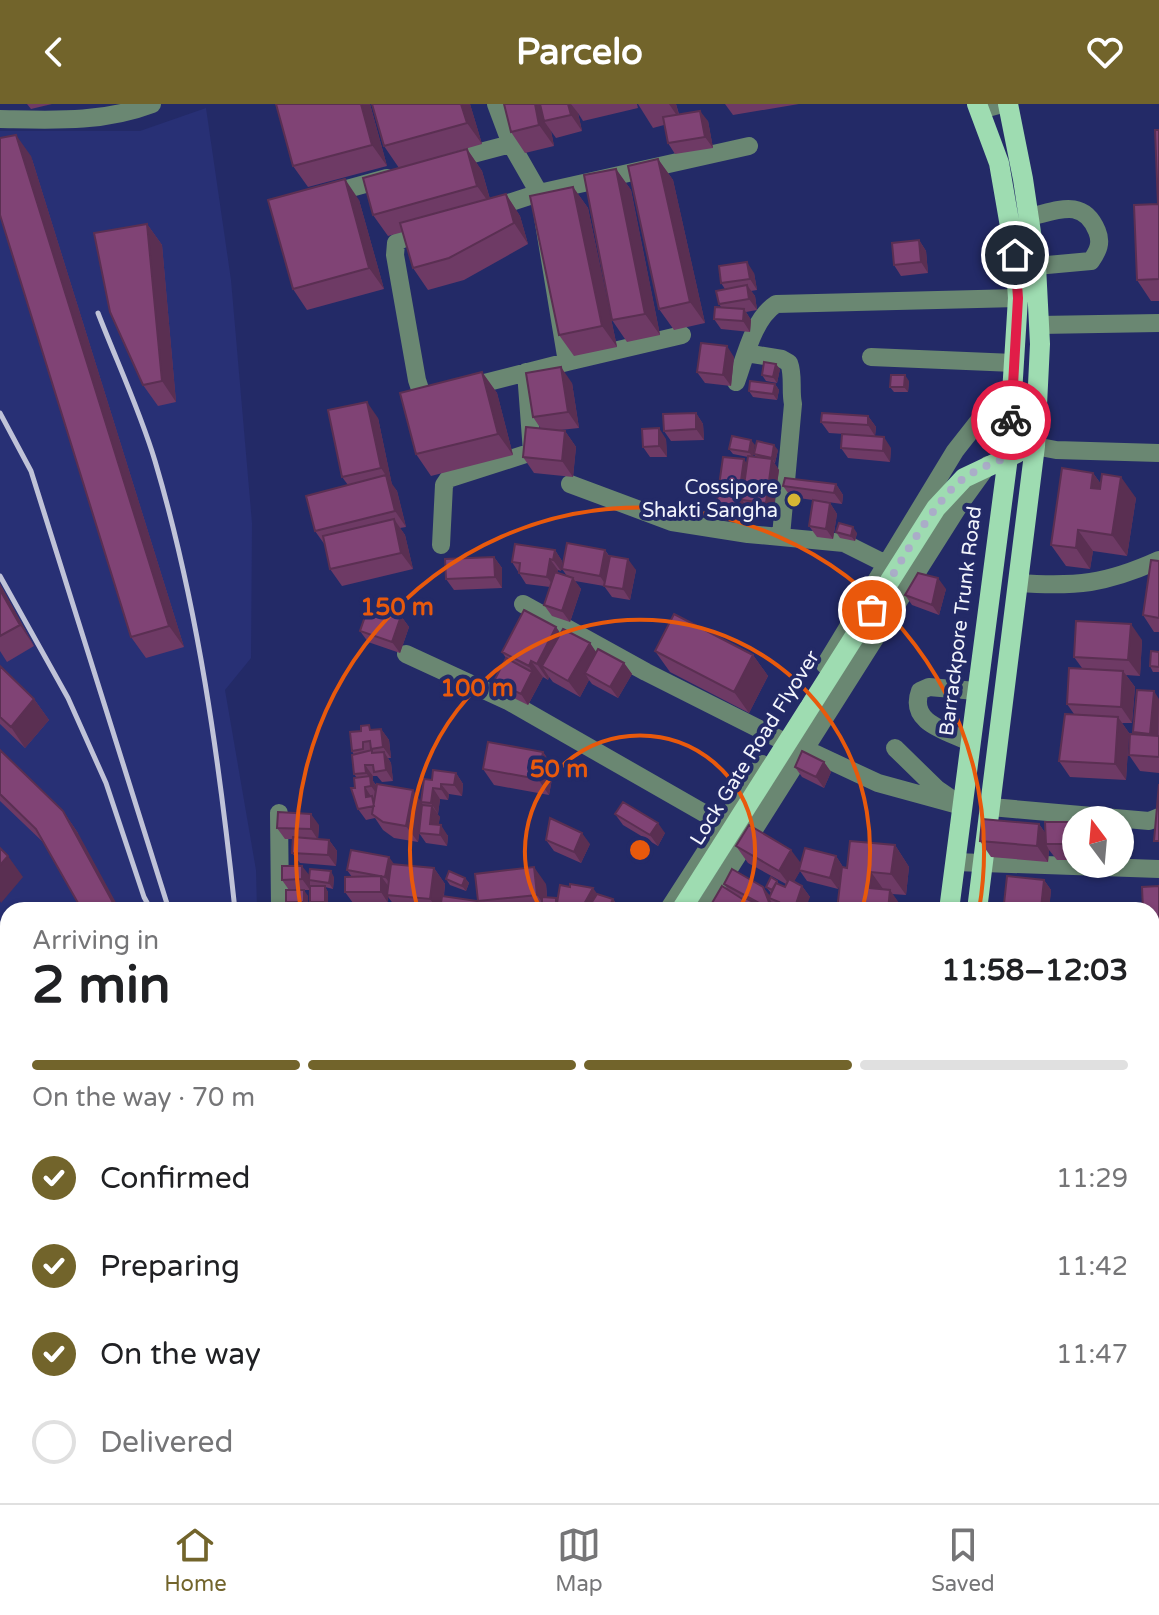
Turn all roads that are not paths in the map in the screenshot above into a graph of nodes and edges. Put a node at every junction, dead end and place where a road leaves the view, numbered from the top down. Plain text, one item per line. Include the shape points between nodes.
1 (152, 104) edge
2 (496, 104) edge
3 (1005, 104) edge
4 (979, 107) edge
5 (0, 119) edge
6 (511, 144) junction
7 (749, 146) dead end
8 (438, 164) edge
9 (409, 172) edge
10 (336, 192) edge
11 (539, 193) junction
12 (1029, 217) junction
13 (1036, 266) junction
14 (1018, 298) junction
15 (1159, 323) edge
16 (1039, 325) junction
17 (682, 335) dead end
18 (746, 353) junction
19 (871, 357) dead end
20 (567, 362) junction
21 (1014, 363) junction
22 (526, 372) junction
23 (736, 382) dead end
24 (1013, 396) junction
25 (1037, 397) junction
26 (1035, 446) junction
27 (1159, 453) edge
28 (1008, 457) junction
29 (988, 465) junction
30 (570, 484) dead end
31 (781, 536) junction
32 (441, 545) dead end
33 (1159, 560) edge
34 (886, 564) junction
35 (1018, 583) junction
36 (523, 604) dead end
37 (406, 654) dead end
38 (976, 691) junction
39 (779, 739) junction
40 (970, 742) junction
41 (895, 748) dead end
42 (805, 749) junction
43 (962, 806) junction
44 (991, 807) junction
45 (279, 813) edge
46 (1159, 817) edge
47 (723, 824) junction
48 (955, 862) junction
49 (982, 865) junction
50 (1159, 869) edge
51 (280, 902) edge
52 (673, 902) edge
53 (686, 902) edge
54 (708, 902) edge
55 (950, 902) edge
56 (978, 902) edge

1 - 5 street via 76,121
2 - 6 street
3 - 4 street
3 - 12 main road
4 - 14 main road, Barrackpore Trunk Road via 999,163
6 - 8 street
6 - 11 street
7 - 11 street
9 - 10 street
11 - 20 street
11 - 22 street via 407,236 396,243 395,255 421,392 433,396
12 - 13 main road
12 - 13 street via 1084,211 1099,236 1091,261
13 - 16 main road
14 - 18 street via 776,304 766,311
14 - 21 main road, Barrackpore Trunk Road
15 - 16 street
16 - 25 main road
17 - 20 street
18 - 23 street
18 - 31 street via 782,359 792,371
19 - 21 street
20 - 22 street
21 - 24 main road, Barrackpore Trunk Road
22 - 32 street via 532,452 448,479
24 - 25 street
24 - 28 main road, Barrackpore Trunk Road
24 - 34 street via 988,409 963,441
25 - 26 main road
26 - 27 street
26 - 28 main road, Lock Gate Road Flyover
26 - 35 main road
28 - 29 main road, Lock Gate Road Flyover
28 - 38 main road, Barrackpore Trunk Road
29 - 42 street
29 - 53 main road, Lock Gate Road Flyover via 964,478 936,508
30 - 31 street via 672,522
31 - 34 street via 844,543
33 - 35 street via 1084,585
34 - 39 street
35 - 44 main road
36 - 39 street
37 - 47 street via 508,701
38 - 40 main road, Barrackpore Trunk Road
38 - 40 street via 929,687 917,700 917,711 926,721
39 - 47 street
40 - 43 main road, Barrackpore Trunk Road
41 - 43 street
42 - 43 street via 878,783
42 - 54 street
43 - 48 main road, Barrackpore Trunk Road
44 - 46 street via 1149,821
44 - 49 main road
45 - 51 street
47 - 52 street
48 - 49 street
48 - 55 main road, Barrackpore Trunk Road
49 - 50 street
49 - 56 main road

